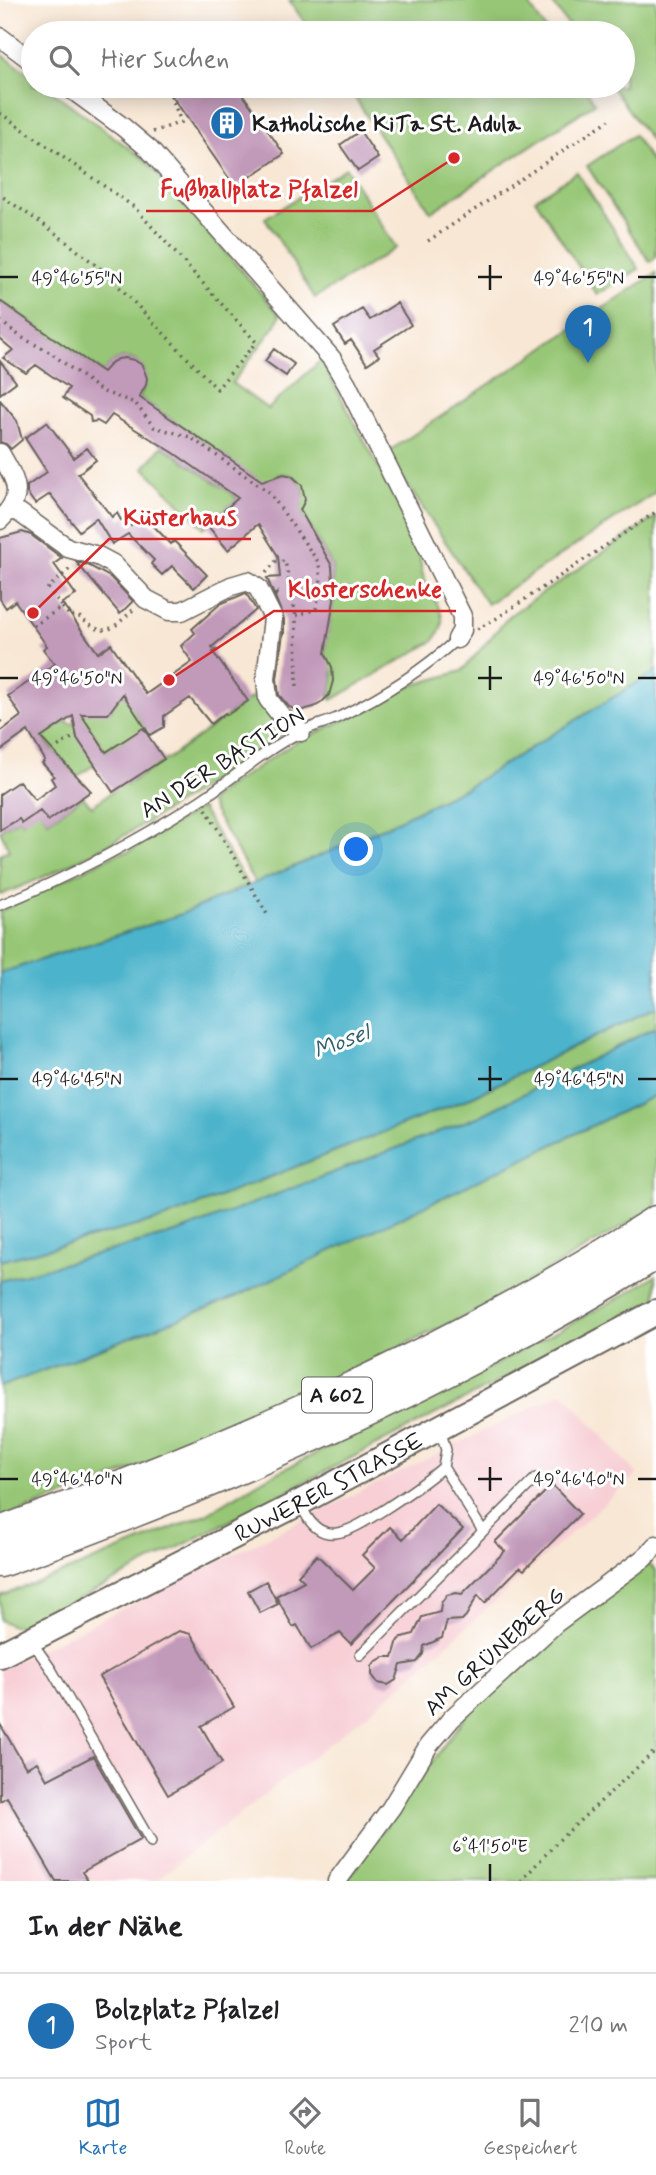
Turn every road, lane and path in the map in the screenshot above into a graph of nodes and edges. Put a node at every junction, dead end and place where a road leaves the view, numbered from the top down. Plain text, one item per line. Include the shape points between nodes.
1 (0, 37) edge
2 (21, 53) edge
3 (83, 98) edge
4 (172, 98) edge
5 (0, 113) edge
6 (609, 120) dead end
7 (159, 140) dead end
8 (0, 195) edge
9 (428, 241) dead end
10 (0, 321) edge
11 (0, 453) edge
12 (656, 512) edge
13 (5, 515) edge
14 (80, 553) junction
15 (285, 561) dead end
16 (275, 562) dead end
17 (146, 598) junction
18 (62, 607) junction
19 (33, 626) dead end
20 (457, 639) junction
21 (297, 687) dead end
22 (0, 721) edge
23 (4, 726) dead end
24 (301, 732) junction
25 (77, 735) dead end
26 (52, 750) dead end
27 (201, 800) junction
28 (0, 905) edge
29 (268, 916) dead end
30 (656, 1222) edge
31 (656, 1253) edge
32 (656, 1312) edge
33 (440, 1428) junction
34 (443, 1468) junction
35 (536, 1478) dead end
36 (301, 1502) junction
37 (483, 1531) junction
38 (0, 1533) edge
39 (656, 1545) edge
40 (0, 1561) edge
41 (32, 1641) junction
42 (0, 1655) edge
43 (360, 1655) dead end
44 (656, 1749) edge
45 (151, 1842) dead end
46 (337, 1881) edge
47 (521, 1881) edge

1 - 2 street
3 - 20 street via 149,149 332,359 462,616
4 - 7 path via 181,122 152,132
5 - 8 path via 134,207 256,342 218,389 106,273
6 - 9 path
10 - 21 path via 102,391 135,403 154,427 190,437 269,492 319,563 316,609 296,616
11 - 13 street via 16,482 16,500
12 - 20 path via 494,620
13 - 14 street via 20,513
14 - 17 street via 113,564
14 - 18 path via 72,567 48,588
15 - 16 path
17 - 18 path via 103,631 77,615 70,616
17 - 24 street via 175,612 231,586 248,582 258,588 273,618 268,699
18 - 19 path
20 - 24 lane, AN DER BASTION via 397,684 340,717
22 - 23 path
24 - 27 lane, AN DER BASTION
25 - 26 path
27 - 28 lane, AN DER BASTION via 117,850
27 - 29 path
30 - 38 highway, A 602 via 380,1376 205,1454
31 - 40 highway, A 602 via 503,1341 393,1397 107,1523
32 - 33 main road, RUWERER STRASSE
33 - 34 lane via 446,1450
33 - 36 main road, RUWERER STRASSE
34 - 36 lane via 351,1530 335,1534 321,1531 307,1519
34 - 37 lane
35 - 37 lane
36 - 41 main road, RUWERER STRASSE
37 - 43 lane
39 - 46 street, AM GRÜNEBERG via 556,1623 452,1718
41 - 42 main road, RUWERER STRASSE
41 - 45 lane
44 - 47 path

